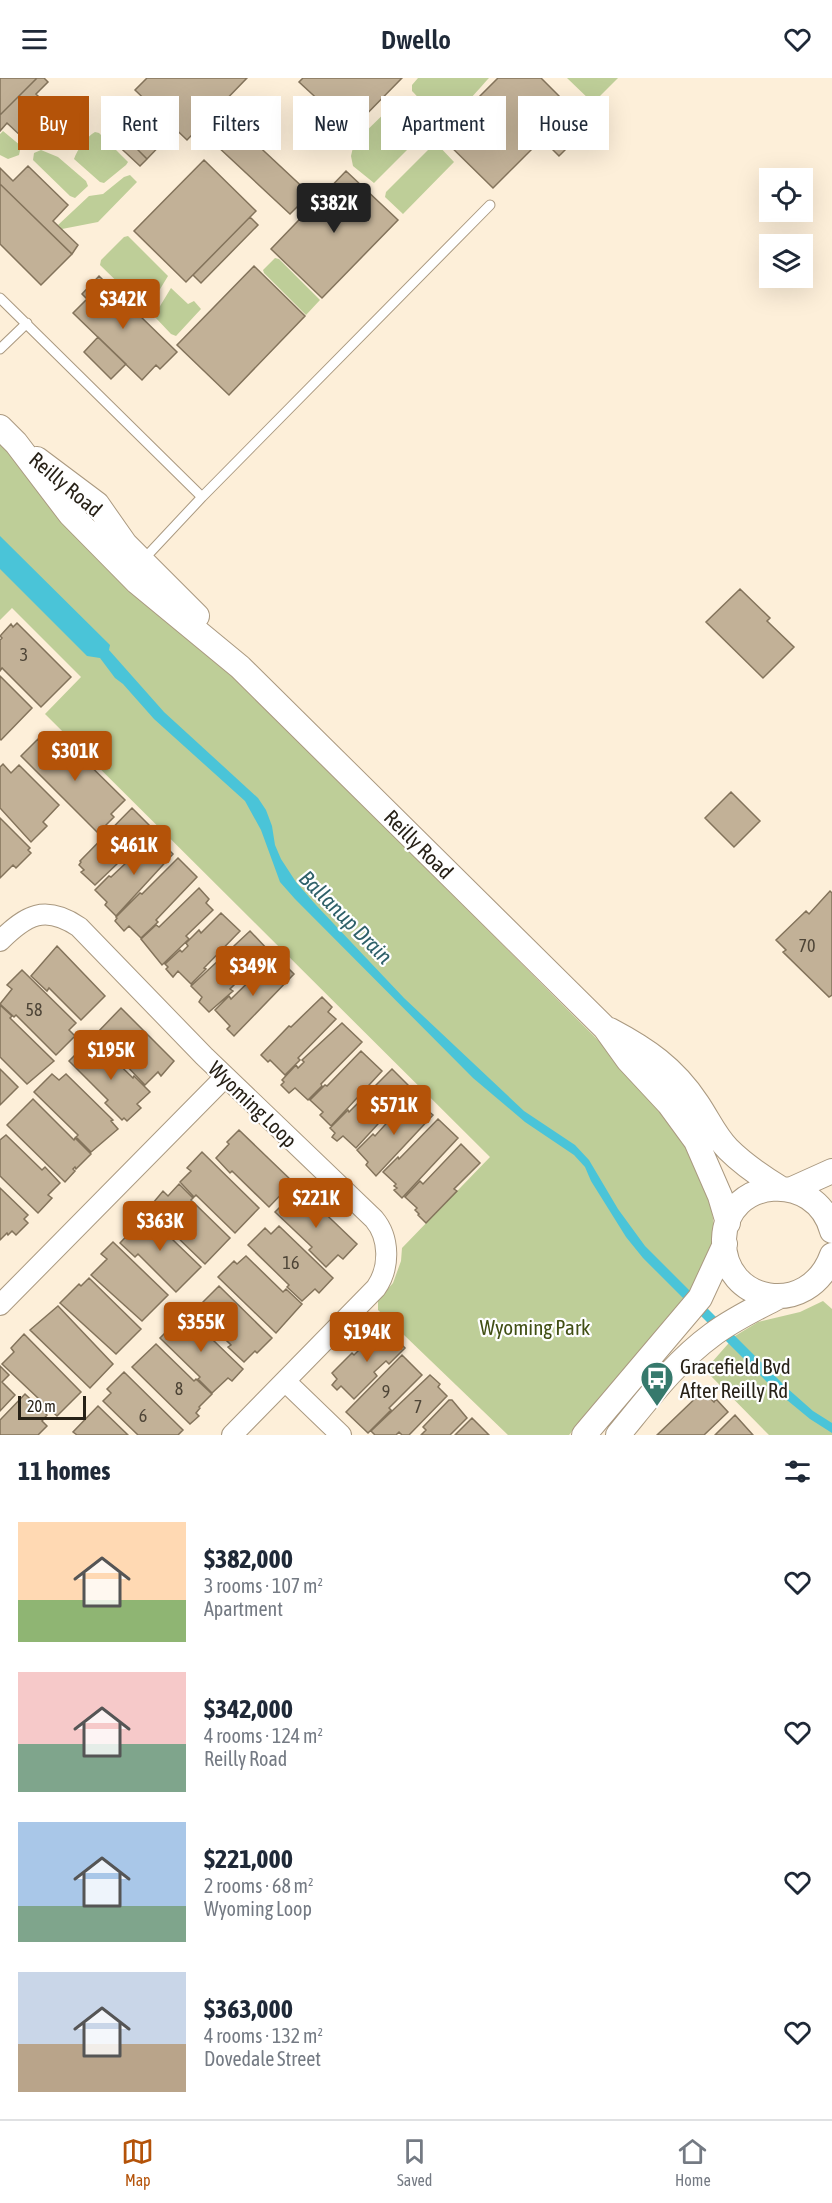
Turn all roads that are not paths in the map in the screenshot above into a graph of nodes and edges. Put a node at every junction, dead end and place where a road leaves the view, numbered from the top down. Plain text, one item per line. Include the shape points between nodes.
1 (490, 205) dead end
2 (0, 298) edge
3 (27, 323) junction
4 (0, 349) edge
5 (8, 435) edge
6 (202, 496) junction
7 (143, 561) junction
8 (233, 662) junction
9 (0, 941) edge
10 (605, 1028) junction
11 (225, 1077) junction
12 (832, 1171) edge
13 (786, 1189) junction
14 (832, 1231) edge
15 (726, 1234) junction
16 (832, 1255) edge
17 (780, 1296) junction
18 (0, 1305) edge
19 (285, 1381) junction
20 (232, 1435) edge
21 (341, 1435) edge
22 (584, 1435) edge
23 (618, 1435) edge

1 - 6 lane
2 - 3 lane
3 - 4 lane
3 - 6 lane
5 - 7 street, Reilly Road via 97,504 125,544
5 - 8 street, Reilly Road via 70,514 137,582
6 - 7 lane
7 - 8 street, Reilly Road via 209,628
8 - 10 street, Reilly Road
9 - 11 street, Wyoming Loop via 18,923 36,916 65,918 79,927
10 - 13 street, Reilly Road via 647,1050 673,1073 729,1150 761,1176
10 - 15 street, Reilly Road via 696,1141 720,1196
11 - 18 street
11 - 19 street, Wyoming Loop via 374,1219 386,1246 385,1268 376,1288
12 - 13 street
13 - 14 street, Reilly Road via 808,1196 820,1206
13 - 15 street via 761,1191 747,1198 735,1209
15 - 17 street, Reilly Road via 725,1254 741,1282 754,1291
15 - 22 street via 700,1298
16 - 17 street via 816,1282 802,1292
17 - 23 street via 705,1340 665,1379
19 - 20 street, Wyoming Loop
19 - 21 street

